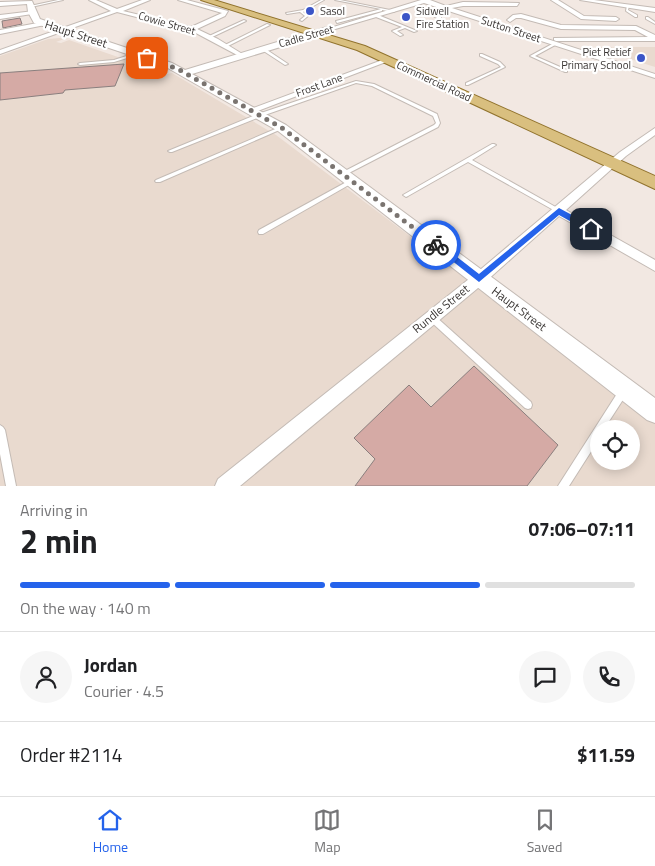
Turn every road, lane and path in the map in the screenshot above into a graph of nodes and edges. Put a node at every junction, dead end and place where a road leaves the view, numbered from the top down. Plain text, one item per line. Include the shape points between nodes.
1 (62, 0) edge
2 (92, 0) edge
3 (147, 0) edge
4 (181, 0) edge
5 (205, 0) edge
6 (323, 0) edge
7 (336, 0) edge
8 (425, 0) edge
9 (434, 0) edge
10 (554, 0) edge
11 (583, 0) edge
12 (515, 2) edge
13 (0, 4) edge
14 (28, 5) edge
15 (628, 6) junction
16 (450, 7) junction
17 (384, 8) junction
18 (522, 9) junction
19 (117, 10) junction
20 (655, 10) edge
21 (394, 11) junction
22 (283, 12) dead end
23 (472, 12) junction
24 (531, 15) dead end
25 (301, 16) junction
26 (377, 16) junction
27 (636, 16) dead end
28 (0, 17) edge
29 (440, 18) dead end
30 (647, 18) dead end
31 (616, 19) dead end
32 (245, 21) dead end
33 (502, 22) junction
34 (655, 23) edge
35 (43, 24) junction
36 (268, 25) dead end
37 (334, 26) junction
38 (405, 27) junction
39 (64, 29) junction
40 (191, 29) junction
41 (415, 31) dead end
42 (0, 32) edge
43 (314, 34) junction
44 (533, 34) junction
45 (401, 35) dead end
46 (210, 36) junction
47 (653, 38) edge
48 (555, 41) junction
49 (225, 46) junction
50 (263, 49) junction
51 (584, 51) junction
52 (0, 52) edge
53 (136, 54) junction
54 (481, 55) dead end
55 (241, 56) junction
56 (387, 60) junction
57 (80, 64) dead end
58 (286, 64) dead end
59 (566, 70) dead end
60 (655, 70) edge
61 (185, 73) junction
62 (655, 76) edge
63 (468, 84) junction
64 (510, 103) dead end
65 (528, 110) dead end
66 (256, 112) junction
67 (282, 128) junction
68 (655, 131) edge
69 (494, 145) dead end
70 (170, 151) dead end
71 (618, 159) junction
72 (468, 160) junction
73 (655, 168) edge
74 (347, 178) junction
75 (158, 181) dead end
76 (655, 183) edge
77 (406, 195) dead end
78 (559, 211) junction
79 (261, 232) dead end
80 (655, 266) edge
81 (479, 279) junction
82 (432, 317) junction
83 (625, 389) junction
84 (528, 405) dead end
85 (655, 412) edge
86 (605, 420) edge
87 (0, 430) edge
88 (590, 443) edge
89 (10, 486) edge
90 (225, 486) edge
91 (563, 486) edge

1 - 14 lane
2 - 19 street, Cowie Street
3 - 19 street
4 - 40 street via 226,12
5 - 43 main road, Commercial Road
6 - 25 lane
7 - 17 lane
8 - 16 street, Sutton Street
8 - 21 street, Cadle Street
9 - 16 street, Sutton Street
10 - 31 street via 584,18
11 - 15 street
12 - 16 street
12 - 18 street
13 - 14 street
14 - 28 street
14 - 35 street, Haupt Street via 35,19
15 - 20 street
15 - 27 lane via 627,10
16 - 23 street, Sutton Street
16 - 29 lane via 429,13
16 - 44 street, Sutton Street
17 - 21 lane
17 - 37 lane
18 - 23 street
18 - 24 street via 537,15
19 - 39 street
19 - 40 street, Cowie Street
21 - 26 street, Cadle Street
22 - 25 main road, Commercial Road
23 - 33 street, Sutton Street
25 - 37 main road, Commercial Road
26 - 37 street, Cadle Street
26 - 38 lane
30 - 34 lane
32 - 46 lane
33 - 44 street, Sutton Street
33 - 47 street via 510,20 566,35
35 - 39 street, Haupt Street
35 - 42 street
36 - 49 lane
37 - 43 street, Cadle Street
37 - 63 main road, Commercial Road
38 - 41 lane
38 - 45 lane via 394,31
39 - 52 street
39 - 53 street, Haupt Street
40 - 46 street, Cowie Street
43 - 50 street, Cadle Street
43 - 56 main road, Commercial Road via 361,48
44 - 48 street, Sutton Street
46 - 49 street, Cowie Street
47 - 48 street
48 - 51 street, Sutton Street
48 - 59 lane via 532,56
49 - 55 street, Cowie Street
50 - 55 street, Cadle Street
50 - 58 lane
51 - 60 street, Sutton Street
51 - 62 street, Sutton Street
53 - 57 lane via 114,61
53 - 61 street, Haupt Street
54 - 63 lane via 503,67
55 - 61 street, Cadle Street
56 - 66 street, Frost Lane
56 - 71 main road, Commercial Road
61 - 66 street, Haupt Street
63 - 64 main road, Commercial Road
65 - 71 main road, Commercial Road
66 - 67 street, Haupt Street
66 - 70 lane
66 - 74 lane via 361,81 435,115 436,126
67 - 74 street, Haupt Street
67 - 75 lane
68 - 71 street, Rundle Street
69 - 72 lane
71 - 73 main road, Commercial Road
71 - 76 main road, Commercial Road
71 - 78 street, Rundle Street
72 - 77 lane
72 - 78 lane
74 - 79 lane
74 - 81 street, Haupt Street
78 - 80 street
78 - 81 street, Rundle Street
81 - 82 street, Rundle Street
81 - 83 street, Haupt Street
82 - 84 lane
82 - 90 street, Rundle Street
83 - 85 street, Haupt Street
83 - 86 lane
87 - 89 lane
88 - 91 lane

